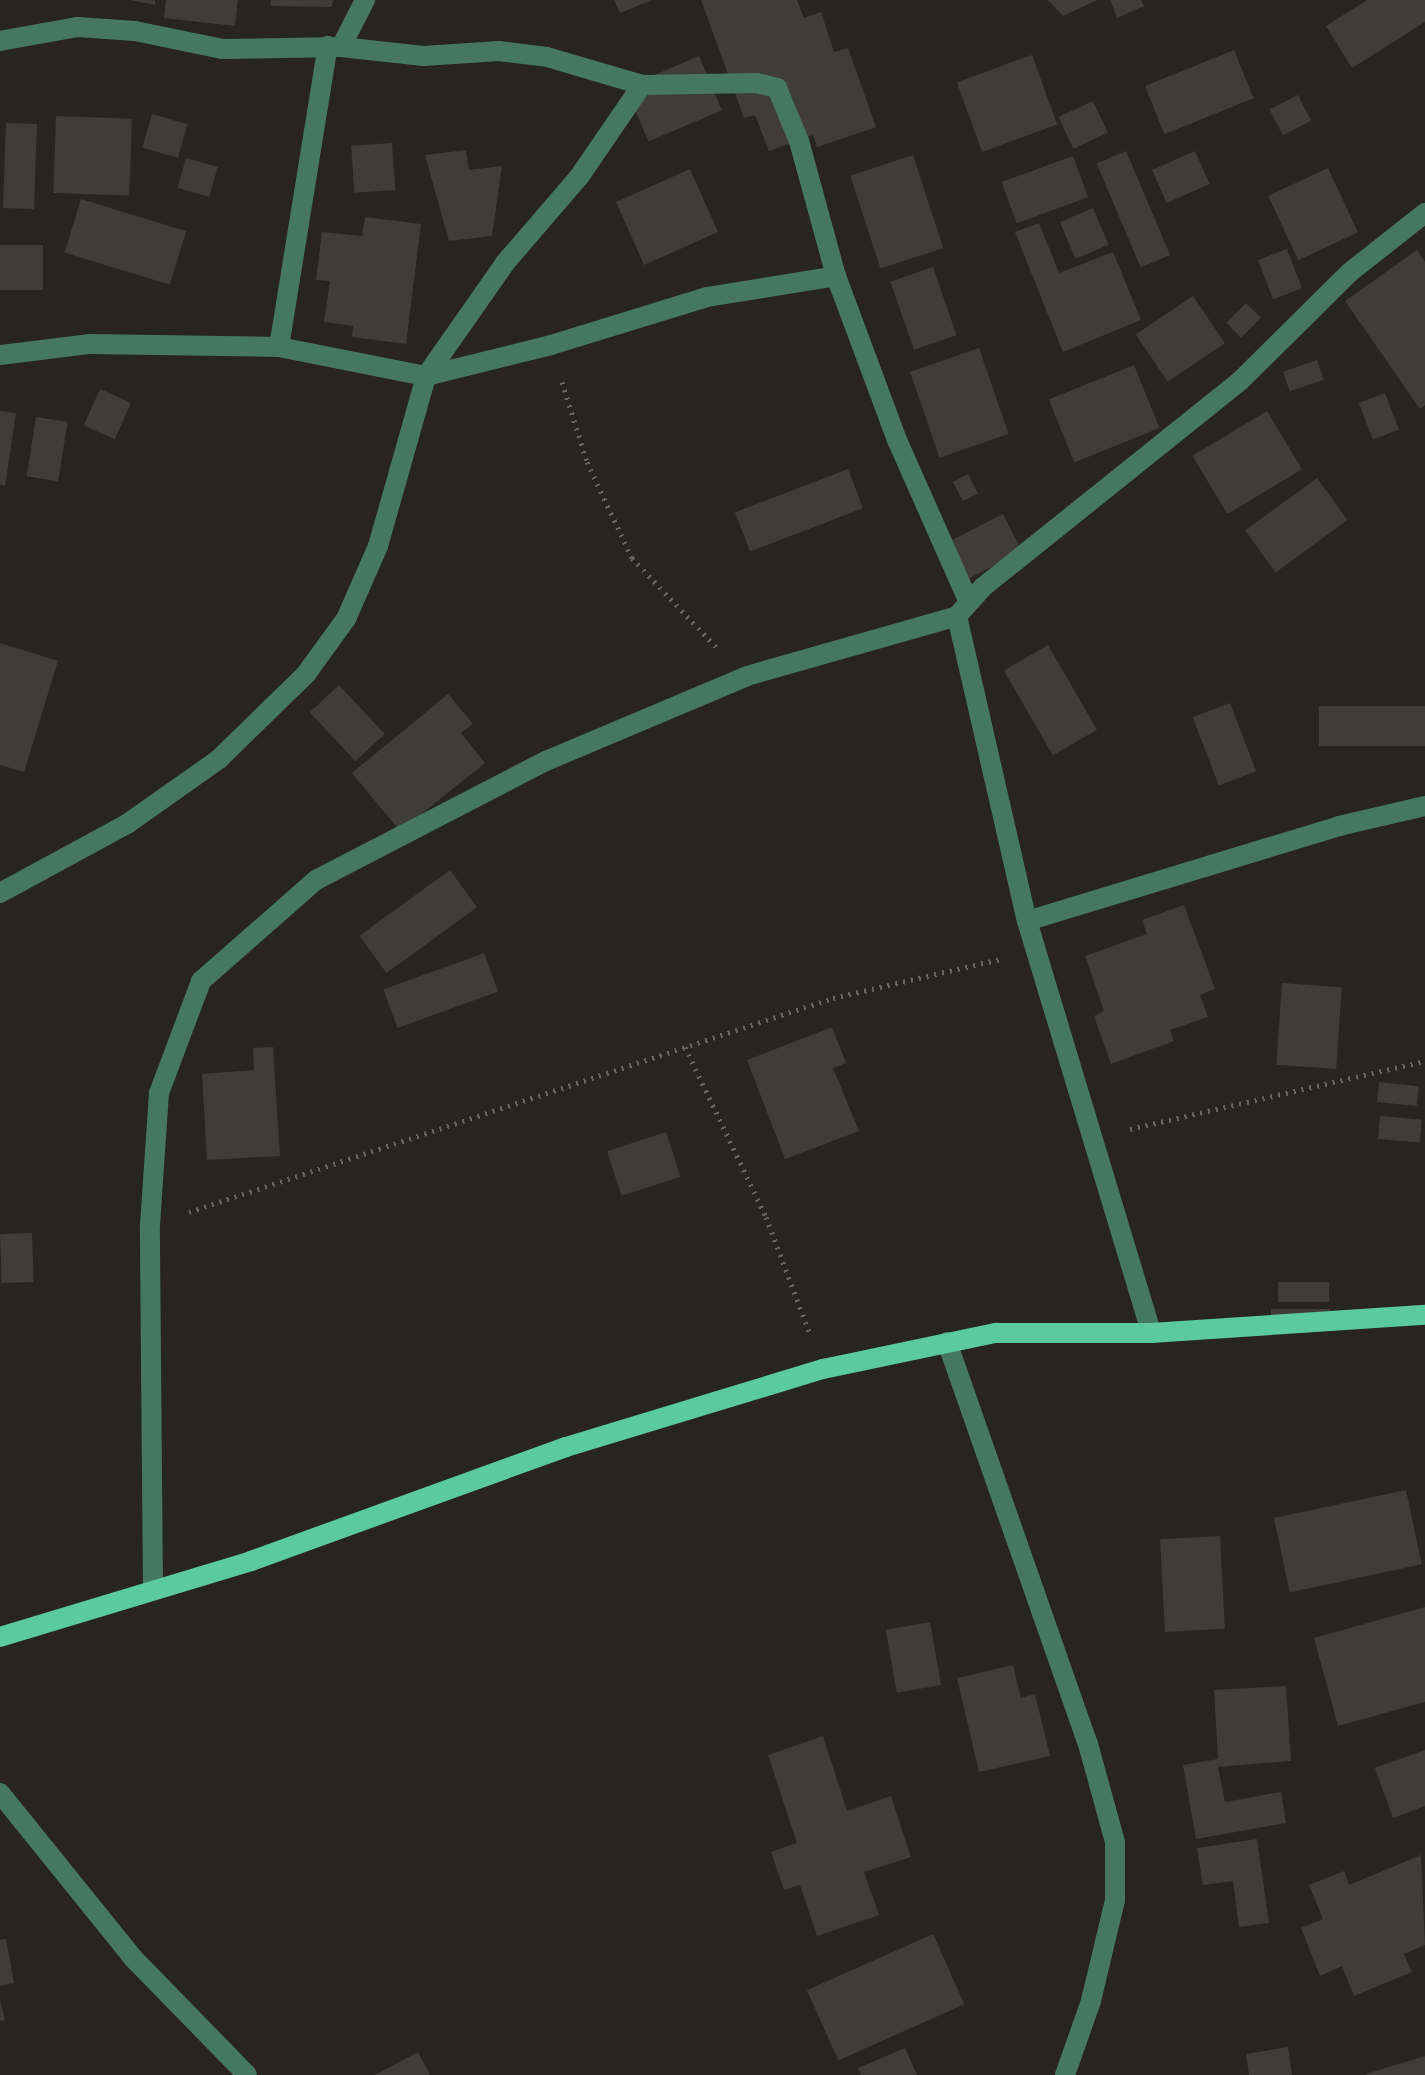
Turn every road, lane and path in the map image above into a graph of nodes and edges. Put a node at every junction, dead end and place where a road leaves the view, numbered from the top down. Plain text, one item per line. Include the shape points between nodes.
1 (365, 0) edge
2 (0, 41) edge
3 (334, 46) junction
4 (642, 85) junction
5 (1425, 213) edge
6 (836, 276) junction
7 (551, 345) junction
8 (279, 347) junction
9 (0, 355) edge
10 (426, 376) junction
11 (963, 608) junction
12 (747, 676) junction
13 (1425, 806) edge
14 (0, 893) edge
15 (1027, 921) junction
16 (1038, 950) junction
17 (684, 1046) junction
18 (1425, 1061) edge
19 (1095, 1138) junction
20 (150, 1225) junction
21 (1425, 1315) edge
22 (1151, 1333) junction
23 (947, 1342) junction
24 (823, 1369) junction
25 (153, 1590) junction
26 (0, 1637) edge
27 (0, 1793) edge
28 (237, 2070) edge
29 (1065, 2075) edge

1 - 3 street
2 - 3 street via 77,27 135,31 223,49
3 - 4 street via 424,56 499,51 547,57
3 - 8 street
4 - 6 street via 747,83 777,88 799,141
4 - 10 street via 579,177 505,263
5 - 11 street via 1349,273 1240,381
6 - 7 street via 707,297
6 - 11 street
7 - 10 street
7 - 12 path via 587,462 632,558
8 - 9 street via 90,344
8 - 10 street
10 - 14 street via 378,546 346,619 306,674 219,759 127,824
11 - 12 street
11 - 15 street
12 - 20 street via 546,761 316,880 201,981 159,1093
13 - 15 street via 1339,826
15 - 16 street
16 - 17 path via 833,998
16 - 19 street
17 - 20 path
17 - 24 path via 766,1217
18 - 19 path
19 - 22 street
20 - 25 street
21 - 22 main road
22 - 23 main road via 996,1333
23 - 24 main road
23 - 29 street via 1088,1744 1115,1842 1115,1900 1091,2001
24 - 25 main road via 566,1447 251,1561
25 - 26 main road
27 - 28 street via 133,1958

